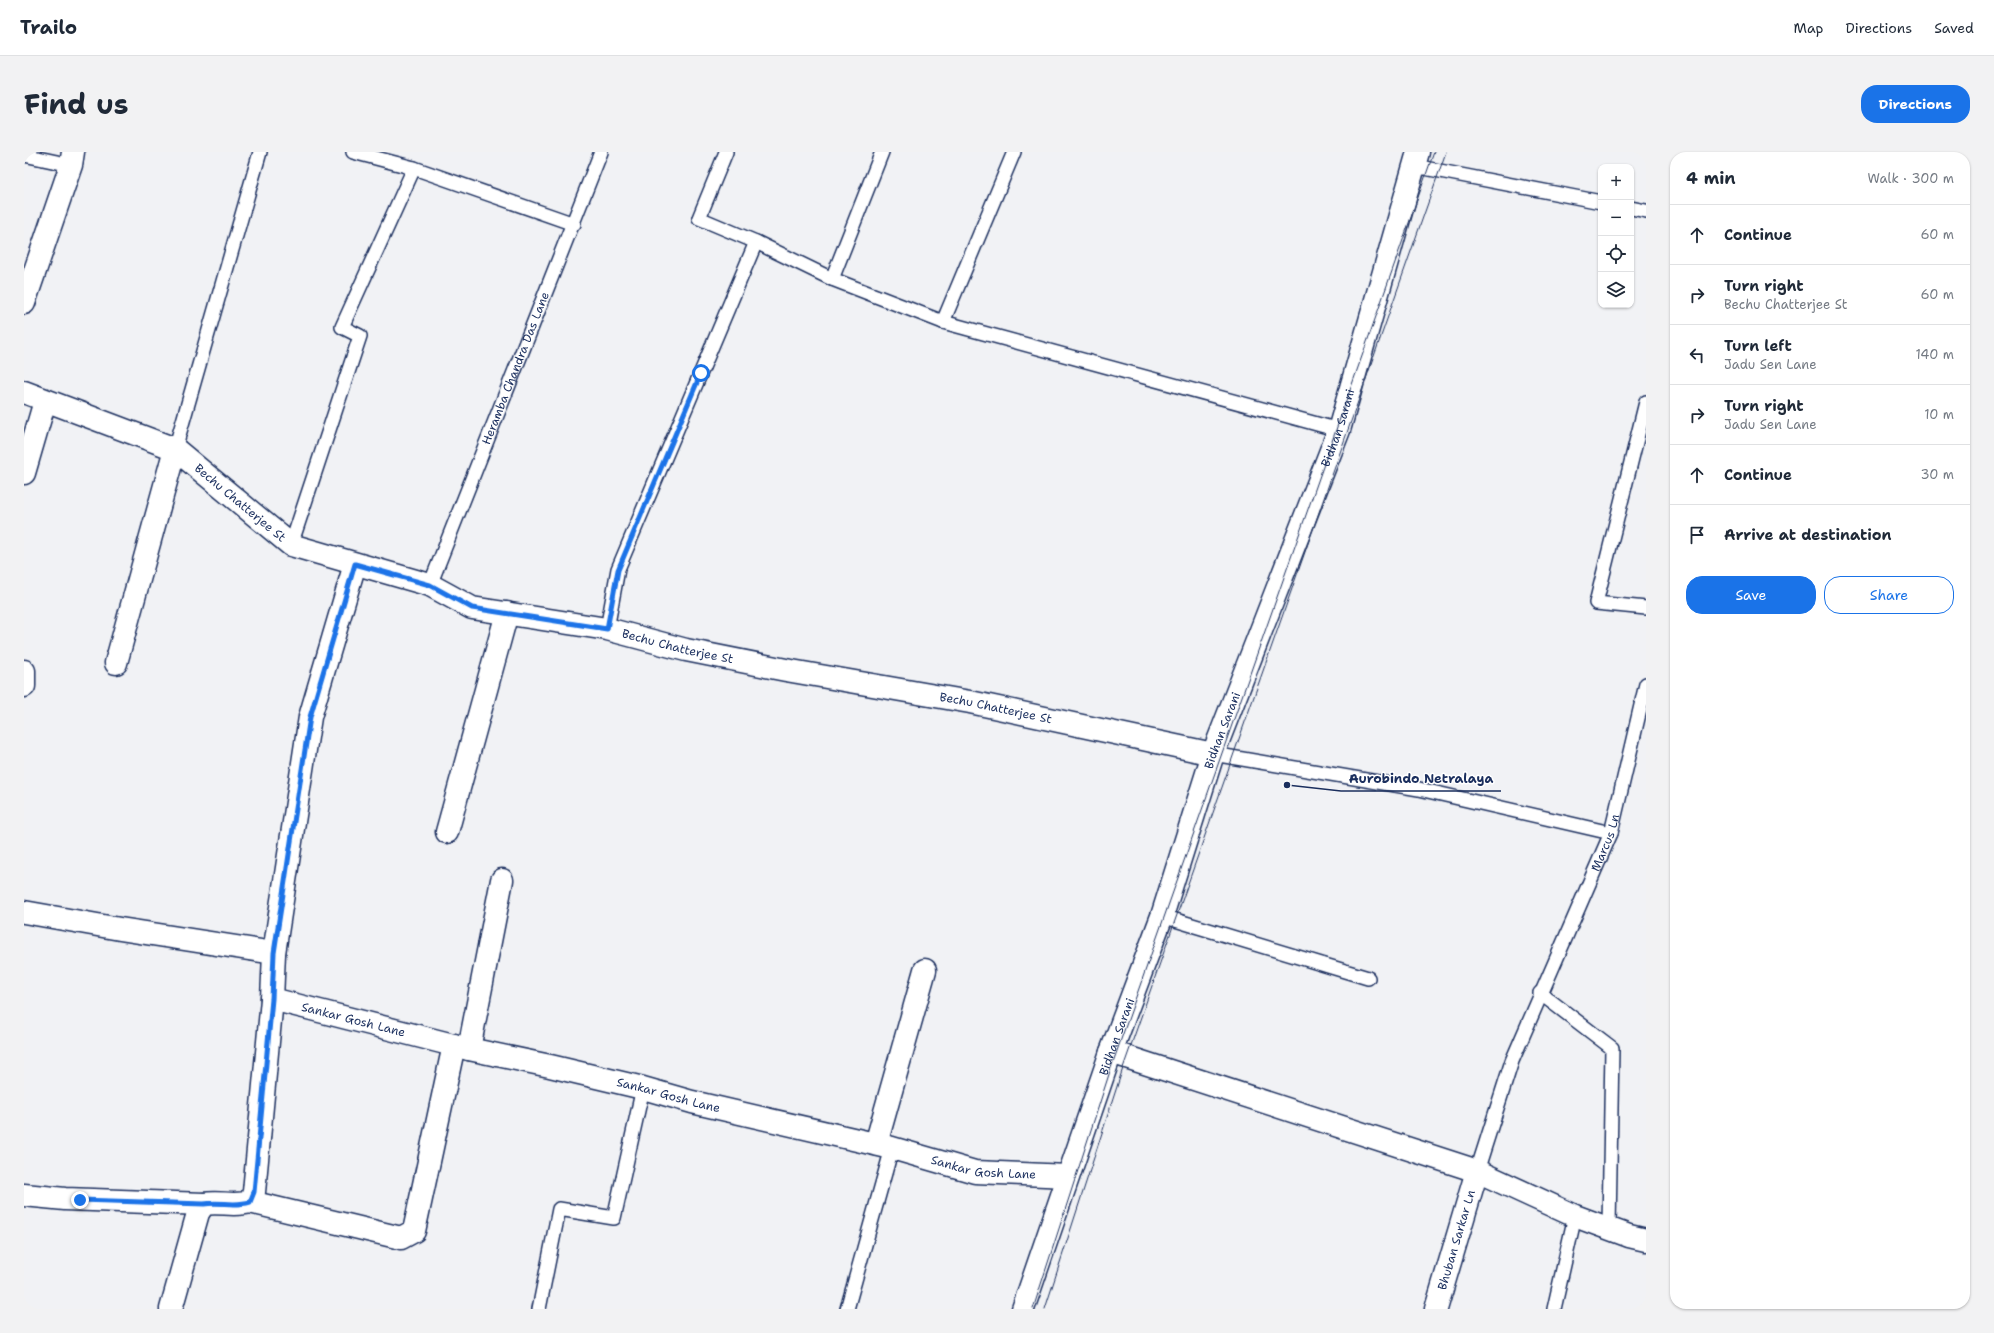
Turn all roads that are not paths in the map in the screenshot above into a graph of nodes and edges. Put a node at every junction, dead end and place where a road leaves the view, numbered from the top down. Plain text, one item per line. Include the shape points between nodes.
1 (260, 152) edge
2 (353, 152) edge
3 (601, 152) edge
4 (726, 152) edge
5 (882, 152) edge
6 (1014, 152) edge
7 (24, 155) edge
8 (72, 159) edge
9 (1416, 159) edge
10 (414, 168) junction
11 (1598, 201) edge
12 (1634, 209) edge
13 (1646, 211) edge
14 (574, 224) junction
15 (756, 242) junction
16 (832, 279) junction
17 (24, 303) edge
18 (943, 322) junction
19 (24, 392) edge
20 (45, 401) junction
21 (1646, 402) edge
22 (1339, 430) junction
23 (175, 449) junction
24 (24, 473) edge
25 (291, 545) junction
26 (355, 564) junction
27 (430, 585) junction
28 (1646, 608) edge
29 (507, 613) junction
30 (607, 629) junction
31 (116, 663) dead end
32 (1646, 684) edge
33 (1213, 754) junction
34 (447, 832) dead end
35 (1611, 833) junction
36 (502, 880) dead end
37 (24, 912) edge
38 (1162, 916) junction
39 (274, 953) junction
40 (925, 970) dead end
41 (1368, 978) dead end
42 (1540, 993) junction
43 (272, 999) junction
44 (462, 1047) junction
45 (1111, 1052) junction
46 (643, 1088) junction
47 (884, 1146) junction
48 (1477, 1171) junction
49 (1068, 1176) junction
50 (24, 1195) edge
51 (250, 1202) junction
52 (204, 1204) junction
53 (1575, 1216) junction
54 (1609, 1227) junction
55 (1646, 1240) edge
56 (171, 1309) edge
57 (540, 1309) edge
58 (847, 1309) edge
59 (1023, 1309) edge
60 (1436, 1309) edge
61 (1554, 1309) edge

1 - 23 lane
2 - 10 lane
3 - 14 lane, Heramba Chandra Das Lane
4 - 15 lane via 699,218
5 - 16 lane
6 - 18 lane
7 - 8 lane
8 - 17 street
9 - 11 lane
9 - 22 street, Bidhan Sarani
10 - 14 lane
10 - 25 lane via 342,327 360,336
12 - 13 lane
14 - 27 lane, Heramba Chandra Das Lane
15 - 16 lane
15 - 30 lane via 618,570
16 - 18 lane
18 - 22 lane
19 - 20 street, Bechu Chatterjee St
20 - 23 street, Bechu Chatterjee St
20 - 24 street
21 - 28 lane via 1596,603
22 - 33 street, Bidhan Sarani
23 - 25 street, Bechu Chatterjee St
23 - 31 street
25 - 26 street, Bechu Chatterjee St
26 - 27 street, Bechu Chatterjee St
26 - 39 street via 310,717
27 - 29 street, Bechu Chatterjee St via 472,608
29 - 30 street, Bechu Chatterjee St
29 - 34 street
30 - 33 street, Bechu Chatterjee St via 686,650 970,702
32 - 35 lane, Marcus Ln
33 - 35 lane via 1419,789
33 - 38 street, Bidhan Sarani
35 - 42 lane, Marcus Ln
36 - 44 street
37 - 39 street via 120,930
38 - 41 lane
38 - 45 street, Bidhan Sarani
39 - 43 street
40 - 47 street
42 - 48 lane, Marcus Ln via 1512,1061
42 - 54 lane via 1612,1048
43 - 44 street, Sankar Gosh Lane
43 - 51 street via 254,1192
44 - 46 street, Sankar Gosh Lane
44 - 51 street via 414,1231 401,1238
45 - 48 street
45 - 49 street, Bidhan Sarani
46 - 47 street, Sankar Gosh Lane via 692,1102
46 - 57 lane via 614,1218 559,1209
47 - 49 street, Sankar Gosh Lane via 975,1172
47 - 58 lane
48 - 53 street
48 - 60 street, Bhuban Sarkar Ln
49 - 59 street, Bidhan Sarani
50 - 52 street
51 - 52 street via 239,1206 214,1202
52 - 56 street via 198,1213
53 - 54 street
53 - 61 lane
54 - 55 street

